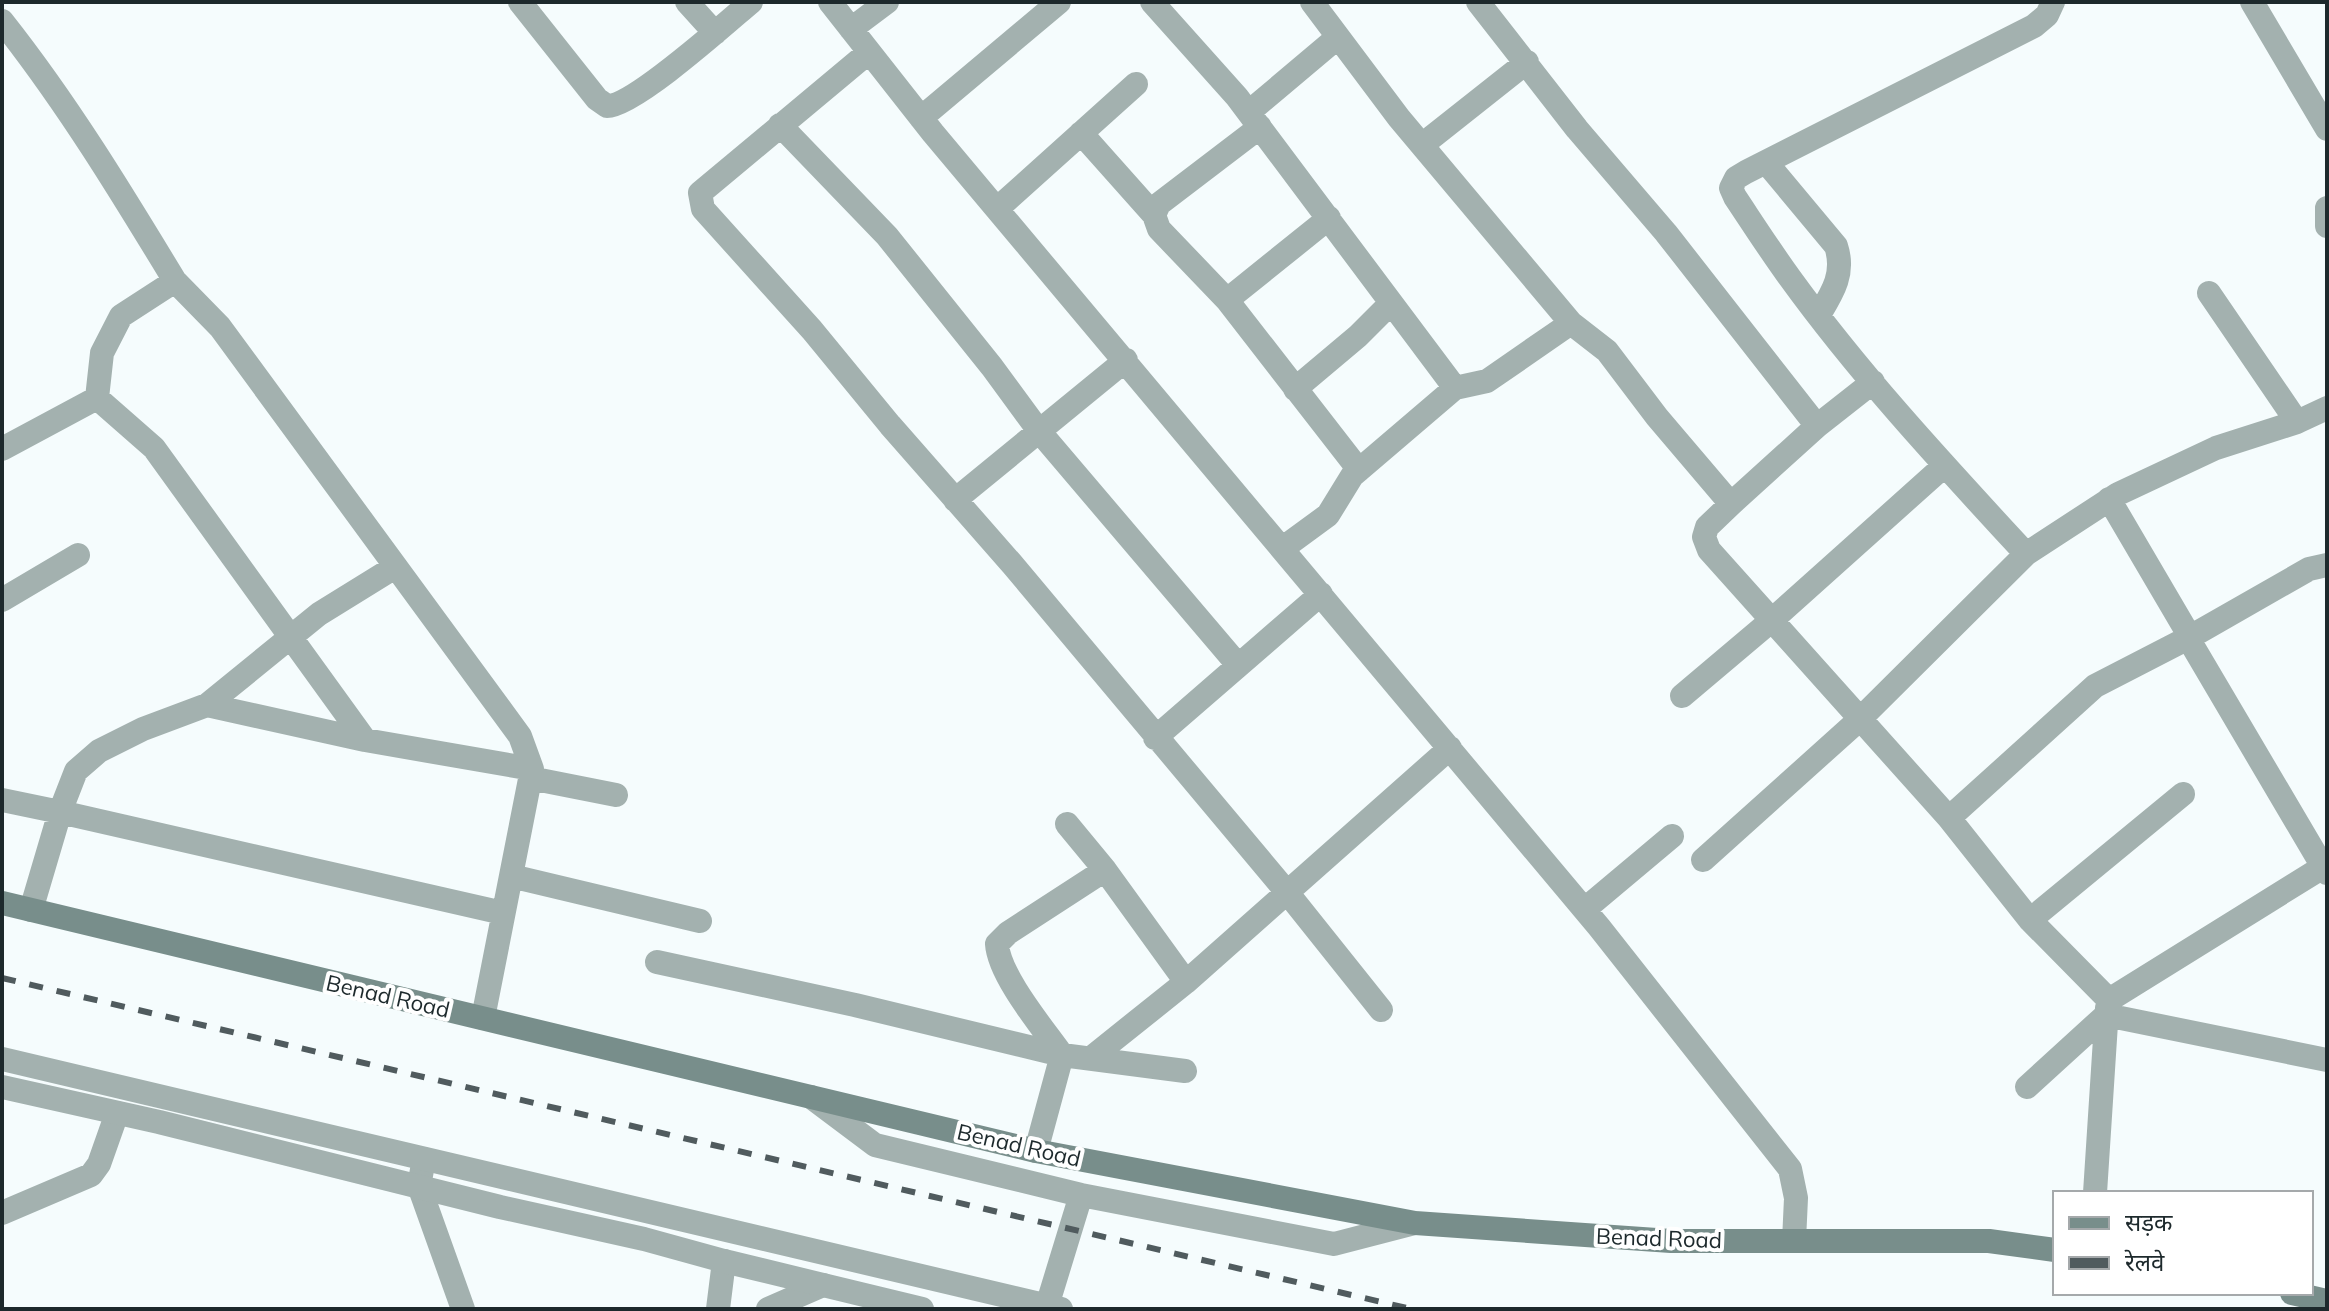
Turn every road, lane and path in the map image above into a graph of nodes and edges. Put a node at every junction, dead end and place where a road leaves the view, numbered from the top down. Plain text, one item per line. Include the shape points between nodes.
1 (520, 2) edge
2 (687, 2) edge
3 (751, 2) edge
4 (830, 2) edge
5 (887, 2) edge
6 (1059, 2) edge
7 (1152, 2) edge
8 (1312, 2) edge
9 (1478, 2) edge
10 (2053, 2) edge
11 (2252, 2) edge
12 (2, 21) edge
13 (851, 29) junction
14 (715, 33) junction
15 (1338, 37) junction
16 (869, 52) junction
17 (1527, 62) junction
18 (1136, 84) dead end
19 (921, 118) junction
20 (1254, 120) junction
21 (780, 125) junction
22 (2327, 129) edge
23 (1081, 133) junction
24 (1422, 145) junction
25 (1766, 162) junction
26 (998, 208) junction
27 (2327, 208) edge
28 (1154, 215) junction
29 (1329, 218) junction
30 (2327, 226) edge
31 (175, 281) junction
32 (2209, 293) dead end
33 (1227, 300) junction
34 (1391, 303) junction
35 (1819, 315) junction
36 (1571, 323) junction
37 (1126, 360) junction
38 (1873, 382) junction
39 (1455, 388) junction
40 (1295, 389) junction
41 (97, 398) junction
42 (2327, 408) edge
43 (2297, 422) junction
44 (1817, 426) junction
45 (1039, 431) junction
46 (2, 449) edge
47 (1944, 466) junction
48 (1359, 470) junction
49 (2109, 499) junction
50 (955, 500) junction
51 (1731, 504) junction
52 (1283, 548) junction
53 (2026, 554) junction
54 (78, 555) dead end
55 (2327, 565) edge
56 (395, 567) junction
57 (1321, 594) junction
58 (2, 600) edge
59 (1772, 620) junction
60 (290, 637) junction
61 (2189, 637) junction
62 (1238, 665) junction
63 (1682, 696) dead end
64 (207, 705) junction
65 (1860, 719) junction
66 (1155, 738) junction
67 (365, 740) junction
68 (1450, 748) junction
69 (531, 773) junction
70 (2183, 794) dead end
71 (616, 795) dead end
72 (2, 800) edge
73 (60, 812) junction
74 (1949, 818) junction
75 (1067, 824) dead end
76 (1672, 836) dead end
77 (1703, 860) dead end
78 (2326, 868) edge
79 (1105, 870) junction
80 (511, 876) junction
81 (1286, 891) junction
82 (2, 903) edge
83 (1585, 909) junction
84 (31, 910) junction
85 (503, 913) junction
86 (2030, 920) junction
87 (700, 921) dead end
88 (657, 962) dead end
89 (1186, 982) junction
90 (2107, 1007) junction
91 (1381, 1010) dead end
92 (483, 1018) junction
93 (1062, 1055) junction
94 (1091, 1058) junction
95 (2, 1059) edge
96 (2327, 1060) edge
97 (1185, 1071) dead end
98 (2, 1087) edge
99 (2027, 1087) dead end
100 (810, 1096) junction
101 (117, 1113) junction
102 (1036, 1151) junction
103 (424, 1159) junction
104 (419, 1186) junction
105 (2095, 1191) edge
106 (1081, 1195) junction
107 (2, 1213) edge
108 (1415, 1223) junction
109 (1794, 1241) junction
110 (2053, 1250) edge
111 (724, 1261) junction
112 (823, 1285) junction
113 (2301, 1295) edge
114 (2327, 1301) edge
115 (1054, 1307) edge
116 (463, 1309) edge
117 (718, 1309) edge
118 (768, 1309) edge
119 (922, 1309) edge

1 - 14 street via 607,106 630,97
2 - 14 street
3 - 14 street
4 - 13 street
5 - 13 street
6 - 19 street
7 - 20 street
8 - 15 street
9 - 17 street
10 - 25 street via 2034,26
11 - 22 street
12 - 31 street via 98,154
13 - 16 street
15 - 20 street
15 - 24 street
16 - 19 street
16 - 21 street
17 - 24 street
17 - 44 street
18 - 23 street
19 - 26 street
20 - 28 street via 1159,204
20 - 29 street
21 - 45 street via 887,236
21 - 50 street via 700,193 703,209
23 - 26 street
23 - 28 street
24 - 36 street
25 - 35 street via 1836,246 1840,259 1835,289
25 - 35 street via 1736,178 1731,188
26 - 37 street
27 - 30 street
28 - 33 street via 1159,229
29 - 33 street
29 - 34 street
31 - 41 street via 121,316 102,353
31 - 56 street via 220,327
32 - 43 street
33 - 40 street
34 - 39 street
34 - 40 street
35 - 38 street
36 - 39 street via 1487,381
36 - 51 street via 1607,351
37 - 45 street
37 - 52 street
38 - 44 street
38 - 47 street
39 - 48 street
40 - 48 street
41 - 46 street
41 - 60 street via 154,448
42 - 43 street
43 - 49 street via 2216,448
44 - 51 street
45 - 50 street
45 - 62 street
47 - 53 street
47 - 59 street
48 - 52 street via 1328,515
49 - 53 street
49 - 61 street
50 - 66 street
51 - 59 street via 1707,527 1704,537 1709,550
52 - 57 street
53 - 65 street
54 - 58 street
55 - 61 street via 2309,569
56 - 60 street
56 - 69 street via 520,736
57 - 62 street
57 - 68 street
59 - 63 street
59 - 65 street
60 - 64 street
60 - 67 street
61 - 74 street via 2095,686
61 - 78 street
62 - 66 street
64 - 67 street
64 - 73 street via 99,751 76,771
65 - 74 street
65 - 77 street
66 - 81 street
67 - 69 street
68 - 81 street
68 - 83 street
69 - 71 street
69 - 80 street
70 - 86 street
72 - 73 street
73 - 84 street
73 - 85 street
74 - 86 street
75 - 79 street
76 - 83 street
78 - 90 street
79 - 89 street
79 - 93 street via 997,944 1007,976
80 - 85 street
80 - 87 street
81 - 89 street
81 - 91 street
82 - 84 main road, Benad Road
83 - 109 street via 1790,1169 1796,1198
84 - 92 main road, Benad Road
85 - 92 street
86 - 90 street
88 - 93 street
89 - 94 street
90 - 96 street
90 - 99 street
90 - 105 street
92 - 100 main road, Benad Road
93 - 94 street
93 - 102 street
94 - 97 street
95 - 103 street
98 - 101 street
100 - 102 main road, Benad Road
100 - 106 street via 875,1145
101 - 104 street
101 - 107 street via 91,1175
102 - 108 main road, Benad Road
103 - 104 street
103 - 115 street
104 - 111 street
104 - 116 street
106 - 108 street via 1334,1244
106 - 115 street
108 - 109 main road, Benad Road via 1671,1241
109 - 110 main road, Benad Road via 1989,1241
111 - 112 street
111 - 117 street
112 - 118 street
112 - 119 street
113 - 114 main road

